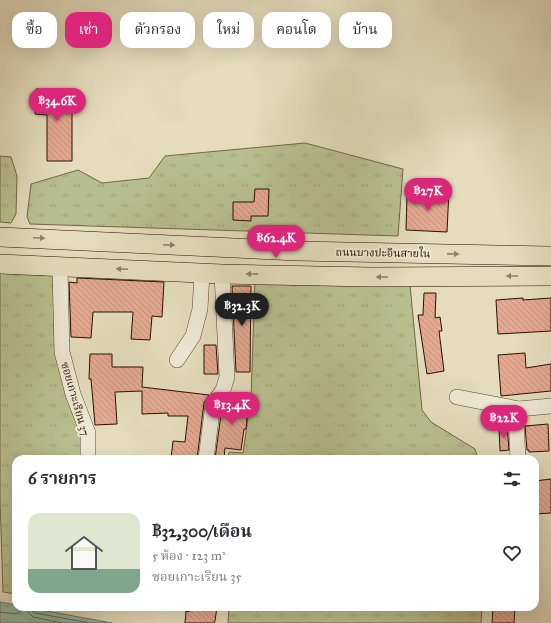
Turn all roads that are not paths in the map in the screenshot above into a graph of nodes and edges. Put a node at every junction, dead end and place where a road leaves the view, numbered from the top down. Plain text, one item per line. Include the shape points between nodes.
1 (0, 237) edge
2 (551, 256) edge
3 (0, 264) edge
4 (60, 267) junction
5 (202, 273) junction
6 (222, 274) junction
7 (551, 276) edge
8 (177, 360) dead end
9 (457, 397) dead end
10 (551, 406) edge
11 (520, 409) junction
12 (88, 455) edge
13 (207, 455) edge
14 (518, 455) edge

1 -> 2 main road, ถนนบางปะอินสายใน via 298,251
3 - 4 main road, ถนนบางปะอินสายใน
5 -> 4 main road, ถนนบางปะอินสายใน
4 - 12 street, ซอยเกาะเรียน 37 via 62,352 73,394 88,433
5 - 6 main road, ถนนบางปะอินสายใน
5 - 8 street via 200,309 193,336
7 -> 6 main road, ถนนบางปะอินสายใน via 372,277
6 - 13 street via 227,377 223,390 213,404
9 - 11 street
10 - 11 street
11 - 14 street via 516,420

